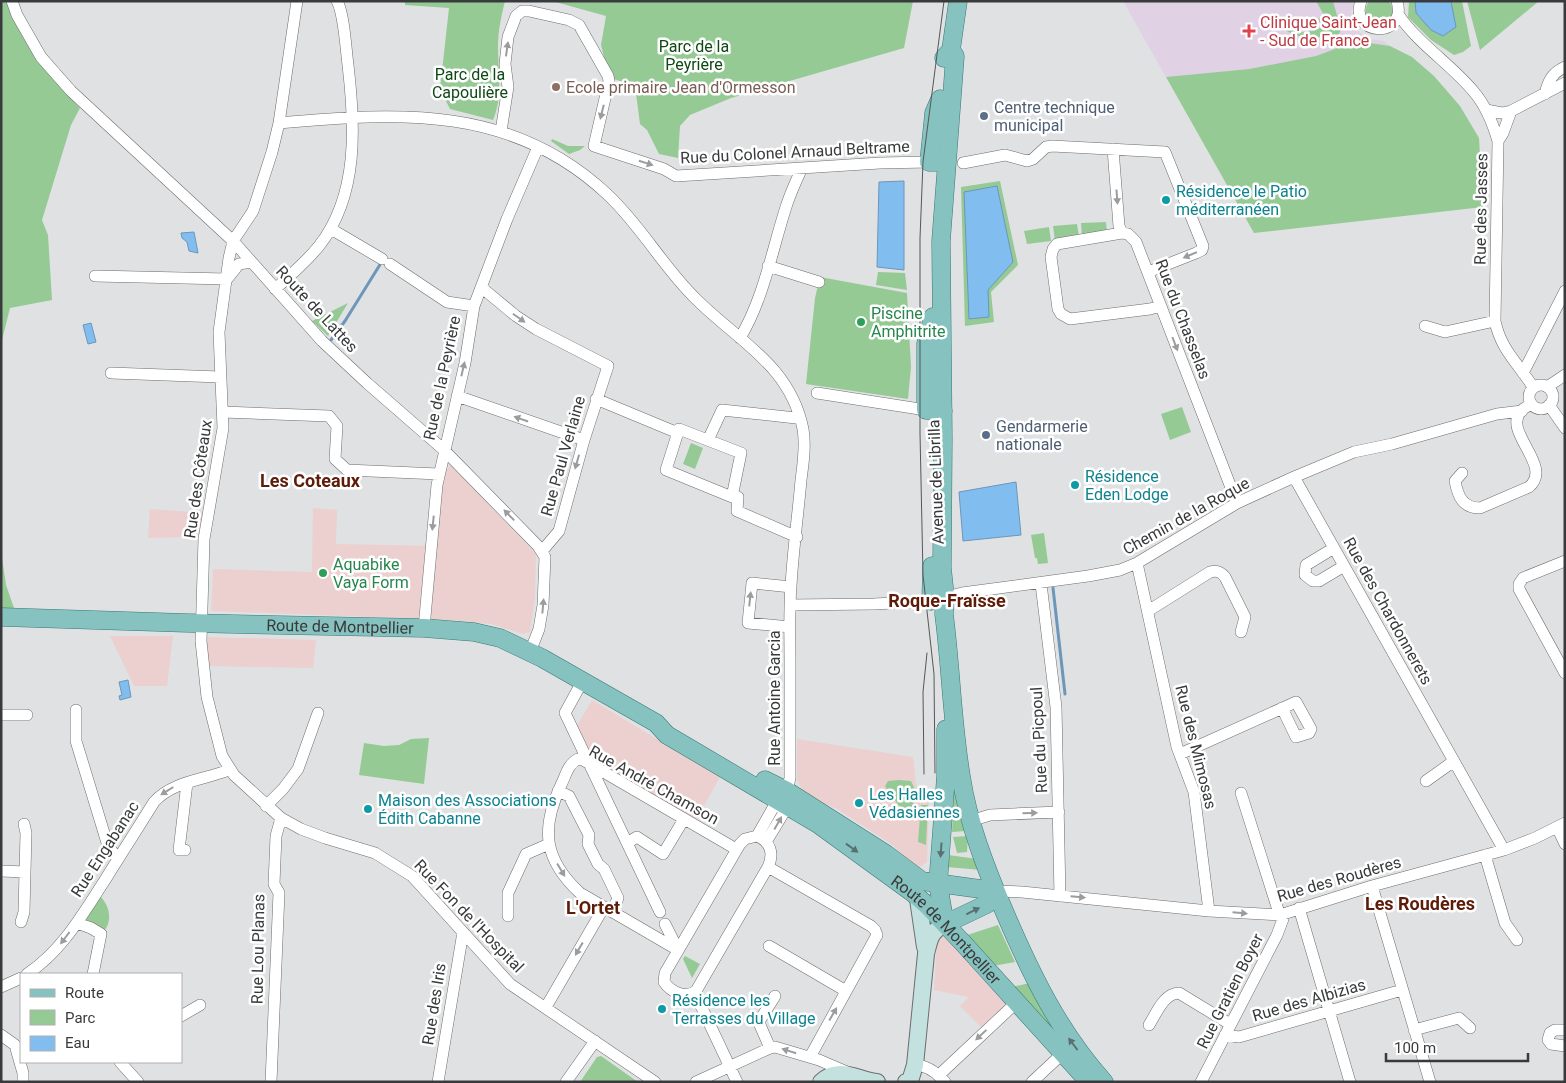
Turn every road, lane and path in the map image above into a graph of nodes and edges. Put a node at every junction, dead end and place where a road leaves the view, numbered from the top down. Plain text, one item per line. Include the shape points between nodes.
1 (12, 1) edge
2 (298, 1) edge
3 (337, 1) edge
4 (958, 1) edge
5 (1397, 1) edge
6 (1359, 3) edge
7 (1398, 14) junction
8 (1390, 26) junction
9 (1426, 46) junction
10 (950, 50) junction
11 (1565, 67) edge
12 (940, 81) junction
13 (1565, 83) edge
14 (1545, 94) junction
15 (1486, 110) junction
16 (1511, 111) junction
17 (352, 117) junction
18 (279, 123) junction
19 (501, 131) junction
20 (1498, 141) junction
21 (538, 147) junction
22 (1113, 148) junction
23 (942, 162) junction
24 (802, 168) junction
25 (331, 229) junction
26 (1122, 233) junction
27 (233, 241) junction
28 (251, 262) junction
29 (768, 266) junction
30 (1148, 272) junction
31 (95, 276) dead end
32 (227, 279) junction
33 (819, 282) dead end
34 (481, 287) junction
35 (276, 289) junction
36 (1565, 291) edge
37 (474, 306) junction
38 (1161, 306) junction
39 (1495, 321) junction
40 (1425, 326) dead end
41 (740, 338) junction
42 (111, 373) dead end
43 (1523, 373) junction
44 (1565, 376) edge
45 (220, 377) junction
46 (1534, 387) junction
47 (1547, 387) junction
48 (817, 393) dead end
49 (457, 396) junction
50 (596, 399) junction
51 (1549, 405) junction
52 (1526, 407) junction
53 (934, 410) junction
54 (223, 412) junction
55 (796, 418) dead end
56 (1565, 428) edge
57 (678, 433) junction
58 (584, 440) junction
59 (708, 440) junction
60 (444, 450) junction
61 (1462, 472) dead end
62 (439, 474) junction
63 (1294, 477) junction
64 (733, 495) junction
65 (1237, 503) junction
66 (797, 536) junction
67 (1334, 548) junction
68 (542, 551) junction
69 (1565, 561) edge
70 (1137, 563) junction
71 (1344, 566) junction
72 (1040, 584) junction
73 (791, 587) junction
74 (938, 599) junction
75 (790, 604) junction
76 (1148, 611) junction
77 (5, 620) edge
78 (201, 624) junction
79 (790, 627) junction
80 (424, 628) junction
81 (1241, 632) dead end
82 (530, 652) junction
83 (1565, 673) edge
84 (582, 682) junction
85 (1282, 708) dead end
86 (76, 710) dead end
87 (318, 713) dead end
88 (1, 715) edge
89 (27, 715) dead end
90 (1180, 754) junction
91 (1454, 761) junction
92 (592, 766) junction
93 (229, 770) junction
94 (1426, 781) dead end
95 (187, 783) junction
96 (558, 791) junction
97 (1241, 792) dead end
98 (784, 797) junction
99 (266, 806) junction
100 (1059, 812) junction
101 (281, 818) junction
102 (684, 819) junction
103 (24, 824) dead end
104 (973, 825) junction
105 (1561, 825) edge
106 (762, 839) junction
107 (626, 842) junction
108 (549, 844) junction
109 (1565, 844) edge
110 (736, 849) junction
111 (185, 850) dead end
112 (1504, 850) junction
113 (1485, 855) junction
114 (118, 859) junction
115 (768, 867) junction
116 (1, 872) edge
117 (25, 872) junction
118 (930, 882) junction
119 (1372, 886) junction
120 (995, 891) junction
121 (1060, 896) junction
122 (918, 899) junction
123 (1299, 908) junction
124 (608, 909) junction
125 (1209, 910) junction
126 (660, 912) dead end
127 (1280, 915) junction
128 (508, 916) dead end
129 (21, 922) dead end
130 (77, 923) junction
131 (665, 924) dead end
132 (945, 924) junction
133 (463, 932) junction
134 (1518, 940) dead end
135 (769, 946) dead end
136 (678, 950) junction
137 (926, 954) junction
138 (28, 973) edge
139 (93, 973) edge
140 (20, 978) edge
141 (1, 987) edge
142 (1402, 990) junction
143 (846, 992) junction
144 (693, 994) junction
145 (775, 996) dead end
146 (1016, 1002) junction
147 (200, 1005) dead end
148 (546, 1007) junction
149 (1329, 1011) junction
150 (182, 1015) edge
151 (1230, 1024) junction
152 (1149, 1025) dead end
153 (1470, 1028) dead end
154 (1414, 1030) junction
155 (1565, 1030) edge
156 (1, 1035) edge
157 (1225, 1035) junction
158 (595, 1041) junction
159 (1565, 1046) edge
160 (770, 1048) junction
161 (1062, 1054) junction
162 (810, 1057) junction
163 (20, 1061) edge
164 (21, 1063) edge
165 (121, 1063) edge
166 (914, 1065) junction
167 (730, 1066) junction
168 (824, 1075) edge
169 (128, 1077) edge
170 (942, 1078) edge
171 (23, 1082) edge
172 (138, 1082) edge
173 (270, 1082) edge
174 (438, 1082) edge
175 (566, 1082) edge
176 (655, 1082) edge
177 (696, 1082) edge
178 (737, 1082) edge
179 (877, 1082) edge
180 (909, 1082) edge
181 (1032, 1082) edge
182 (1089, 1082) edge
183 (1104, 1082) edge
184 (1201, 1082) edge
185 (1350, 1082) edge
186 (1430, 1082) edge

1 - 27 street, Route de Lattes via 41,57 71,91
2 - 18 street, Rue des Côteaux
3 - 17 street
4 - 10 main road, Avenue de Librilla
5 - 7 street
6 - 8 street, Rue des Jasses via 1360,16 1366,25 1378,30
7 - 8 street
7 - 9 street, Rue des Jasses
8 - 9 street, Rue des Jasses
9 - 15 street, Rue des Jasses via 1475,93
10 - 12 main road, Avenue de Librilla via 945,56
10 - 23 main road, Avenue de Librilla via 955,56
11 - 14 street via 1552,76
12 - 23 main road, Avenue de Librilla
12 - 23 main road, Avenue de Librilla via 944,98
13 - 14 street
14 - 16 street
15 - 16 street
15 - 20 street, Rue des Jasses
16 - 20 street
17 - 18 street, Rue Antoine Garcia
17 - 19 street, Rue Antoine Garcia via 413,116
17 - 25 street via 349,180
18 - 27 street, Rue des Côteaux via 253,212
19 - 21 street, Rue Antoine Garcia
19 -> 24 street, Rue du Colonel Arnaud Beltrame via 508,87 505,64 508,37 516,16 522,11 529,11 579,25 605,69 609,81 594,146 676,176
20 - 39 street, Rue des Jasses
21 - 34 street, Rue de la Peyrière
21 - 41 street, Rue Antoine Garcia via 569,164 607,194 636,224 670,272
22 - 23 street, Rue du Colonel Arnaud Beltrame via 1052,146 1027,161 1005,154
22 -> 26 street
22 -> 30 street, Rue du Colonel Arnaud Beltrame via 1165,152 1204,246 1196,253
23 - 24 street, Rue du Colonel Arnaud Beltrame
23 - 53 main road, Avenue de Librilla via 942,266
23 - 53 main road, Avenue de Librilla via 931,236
24 - 29 street via 786,206
25 - 35 street via 304,263
25 - 37 street via 447,302
26 - 30 street, Rue du Chasselas via 1136,242
26 - 38 street via 1057,244 1052,257 1058,309 1070,319
27 - 28 street, Route de Lattes
27 - 32 street, Rue des Côteaux
28 - 32 street via 239,264
28 - 35 street, Route de Lattes
29 - 33 street
29 - 41 street via 749,322
30 - 38 street, Rue du Chasselas
31 - 32 street
32 - 45 street, Rue des Côteaux via 219,332
34 - 37 street, Rue de la Peyrière
34 -> 50 street, Rue Paul Verlaine via 536,329 608,366
35 - 60 street, Route de Lattes via 328,347
36 - 43 street
49 -> 37 street, Rue de la Peyrière
38 -> 65 street, Rue du Chasselas
39 - 40 street via 1445,332
39 - 43 street, Rue des Jasses via 1504,348
41 - 66 street, Rue Antoine Garcia via 774,369 800,418 804,449
42 - 45 street
43 - 46 street, Rue des Jasses
44 - 47 street
45 - 54 street, Rue des Côteaux
46 - 47 street
46 - 52 street
47 - 51 street via 1552,394
48 - 53 street
58 -> 49 street
49 - 60 street, Rue de la Peyrière
50 - 57 street
50 - 58 street, Rue Paul Verlaine
51 - 52 street via 1540,409
51 - 56 street
52 - 61 street via 1517,423 1536,468 1533,484 1480,508 1473,508 1465,504 1457,491 1456,481
52 - 63 street, Chemin de la Roque via 1354,452
53 - 74 main road, Avenue de Librilla via 942,568
53 - 74 main road, Avenue de Librilla via 933,486 938,505
54 - 62 street via 329,416 337,426 335,459 348,470
54 - 78 street, Rue des Côteaux via 204,539
55 - 59 street via 722,410
57 - 59 street via 679,429
57 - 64 street via 666,470
58 -> 68 street, Rue Paul Verlaine via 559,531
59 - 64 street via 742,454
60 - 62 street, Rue de la Peyrière
68 -> 60 street, Route de Lattes
62 -> 80 street, Rue de la Peyrière
63 - 65 street, Chemin de la Roque
63 - 67 street, Rue des Chardonnerets
64 - 66 street via 738,497 736,511
65 - 70 street, Chemin de la Roque
66 - 73 street, Rue Antoine Garcia
67 - 71 street, Rue des Chardonnerets
67 - 71 street via 1306,565 1306,575 1318,581
82 -> 68 street via 540,629 545,557
69 - 83 street via 1524,578 1519,589
70 - 72 street, Chemin de la Roque via 1120,570
70 - 76 street, Rue des Mimosas
71 - 91 street, Rue des Chardonnerets
72 - 74 street, Chemin de la Roque
72 - 100 street, Rue du Picpoul via 1056,707
73 - 75 street, Rue Antoine Garcia
79 -> 73 street via 748,623 752,583
74 - 75 street, Chemin de la Roque via 874,604
74 - 104 main road, Avenue de Librilla via 944,614 961,777
74 -> 118 main road, Avenue de Librilla via 945,686 946,776
75 - 79 street, Rue Antoine Garcia
76 - 81 street via 1216,571 1225,577 1245,617
76 - 90 street, Rue des Mimosas
77 - 78 main road, Route de Montpellier
78 - 80 main road, Route de Montpellier
78 - 93 street, Rue Fon de l'Hospital via 207,697 222,756
79 - 98 street, Rue Antoine Garcia via 790,778
80 - 82 main road, Route de Montpellier via 474,632 500,638
82 - 84 main road, Route de Montpellier
84 - 92 street via 565,712
84 - 98 main road, Route de Montpellier via 656,723 667,735
85 - 90 street
86 - 114 street via 76,741 108,846
87 - 99 street via 298,769
88 - 89 street
90 - 125 street, Rue des Mimosas via 1194,792
91 - 94 street
91 - 112 street, Rue des Chardonnerets
92 - 96 street, Rue André Chamson via 583,760 573,762
92 - 102 street, Rue André Chamson
92 - 107 street
93 - 95 street, Rue Engabanac
93 - 99 street, Rue Fon de l'Hospital
95 - 111 street via 179,850
95 -> 114 street, Rue Engabanac via 161,794
96 - 108 street, Rue André Chamson via 549,820
96 - 124 street via 569,796 589,835 588,844 618,898
97 - 127 street
98 - 106 street, Rue Antoine Garcia via 783,814
98 - 118 main road, Route de Montpellier
98 -> 122 main road, Route de Montpellier
99 - 101 street, Rue Fon de l'Hospital
104 -> 100 street via 977,819 990,815
100 - 121 street, Rue du Picpoul
101 - 133 street, Rue Fon de l'Hospital via 301,829 374,853 392,863 412,876
101 - 173 street, Rue Lou Planas via 276,836 274,884 279,893
102 - 107 street via 663,854 637,837
102 - 110 street, Rue André Chamson
103 - 117 street
104 - 120 main road, Avenue de Librilla
105 - 109 street
105 - 112 street, Rue des Roudères
106 - 110 street via 745,839
106 - 115 street via 772,854
107 - 126 street
108 -> 124 street, Rue André Chamson via 568,882
108 - 128 street via 526,854 508,893
110 - 136 street
112 - 113 street, Rue des Roudères
113 - 119 street, Rue des Roudères
113 - 134 street via 1505,923
114 - 130 street, Rue Engabanac
115 - 143 street via 875,930 875,940
115 - 144 street
116 - 117 street
117 - 129 street
118 - 120 main road
118 - 132 main road, Avenue de Librilla
119 - 123 street, Rue des Roudères
119 - 142 street
120 - 121 street, Rue des Roudères
132 -> 120 main road via 987,904
183 -> 120 main road, Route de Montpellier via 1059,1024 1026,962
121 -> 125 street, Rue des Roudères
122 - 132 main road, Route de Montpellier
122 - 137 street
123 - 127 street, Rue des Roudères
123 - 149 street
124 - 136 street, Rue André Chamson
124 -> 148 street
125 -> 127 street, Rue des Roudères
127 - 151 street, Rue Gratien Boyer via 1283,919 1277,935
130 -> 138 street, Rue Engabanac via 55,952
130 - 139 street via 101,934
131 - 136 street
132 - 137 street via 932,933
132 - 146 main road, Route de Montpellier
133 - 148 street, Rue Fon de l'Hospital via 510,984
133 - 174 street, Rue des Iris
135 - 143 street
136 - 144 street via 665,973 664,982 683,996
137 - 166 street
140 - 141 street
142 - 149 street, Rue des Albizias
142 - 154 street
162 -> 143 street
144 - 167 street
145 - 160 street via 760,1020
146 - 161 main road, Route de Montpellier
146 -> 170 street
147 - 150 street
148 - 158 street, Rue Fon de l'Hospital
149 - 157 street, Rue des Albizias via 1239,1037
149 - 185 street
151 - 152 street via 1180,993 1173,993
151 - 157 street, Rue Gratien Boyer
153 - 154 street via 1460,1018
154 - 186 street
155 - 159 street via 1555,1030 1548,1040 1551,1044
156 - 163 street via 15,1045
157 - 184 street, Rue Gratien Boyer
158 - 175 street
158 - 176 street, Rue Fon de l'Hospital
162 -> 160 street
160 - 167 street
161 - 181 street
161 - 182 main road, Route de Montpellier
162 - 168 street
164 - 171 street
165 - 169 street
166 - 170 street via 924,1065
166 - 180 street
167 - 177 street
167 - 178 street
168 - 179 street via 851,1074
169 - 172 street

